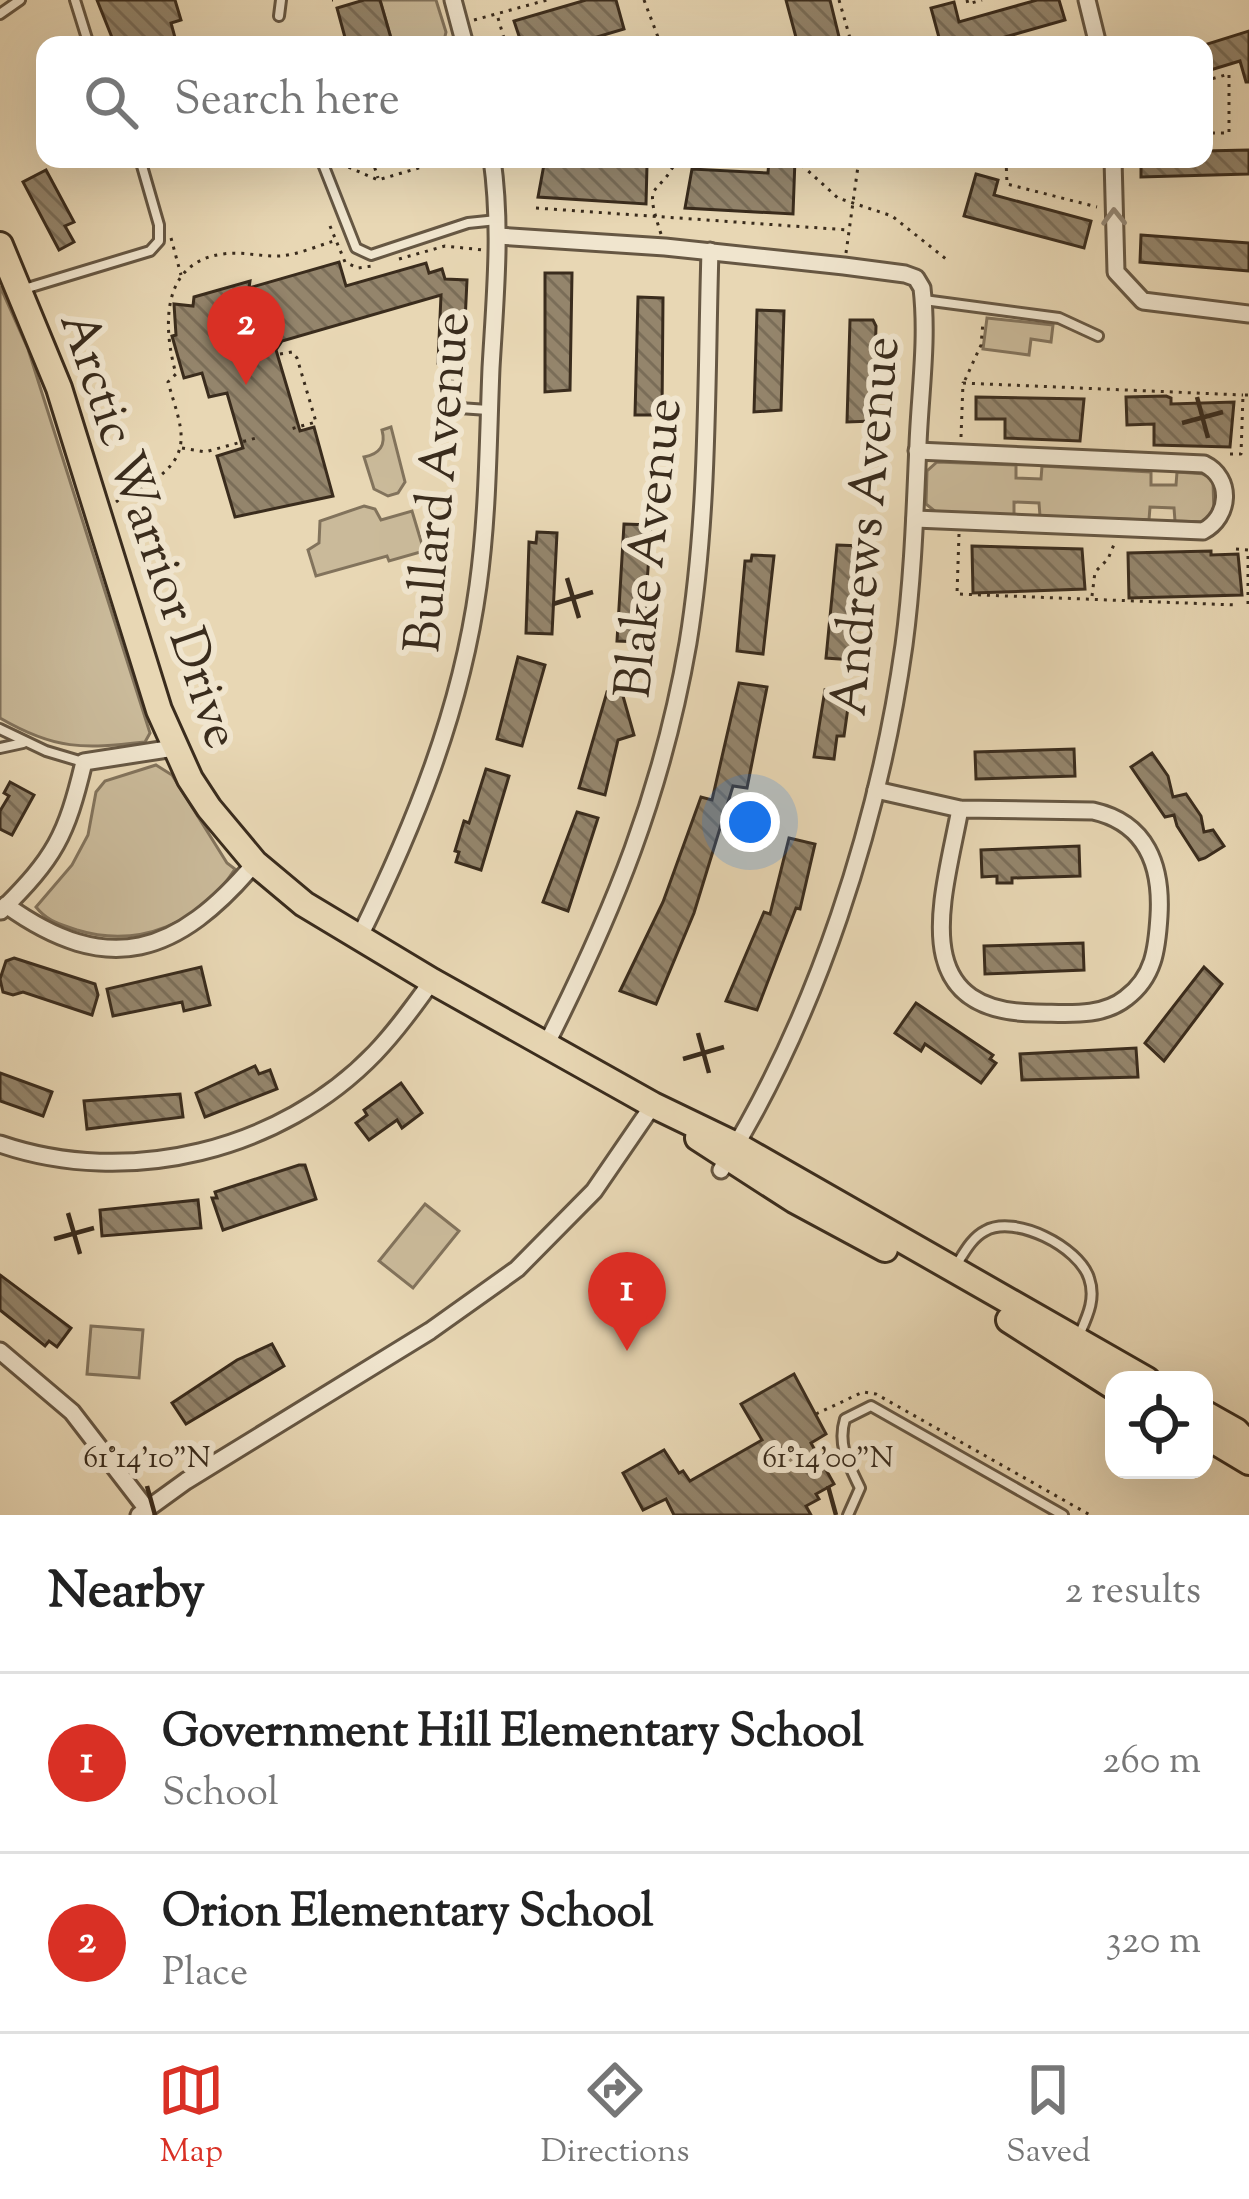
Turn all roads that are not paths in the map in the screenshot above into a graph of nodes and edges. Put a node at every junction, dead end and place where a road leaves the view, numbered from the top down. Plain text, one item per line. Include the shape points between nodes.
1 (20, 0) edge
2 (75, 0) edge
3 (281, 0) edge
4 (454, 0) edge
5 (1087, 0) edge
6 (0, 14) edge
7 (279, 16) dead end
8 (86, 36) edge
9 (463, 36) edge
10 (1096, 36) edge
11 (143, 168) edge
12 (328, 168) edge
13 (493, 168) edge
14 (1113, 168) edge
15 (497, 228) junction
16 (0, 245) edge
17 (710, 251) junction
18 (20, 290) junction
19 (924, 300) junction
20 (1249, 314) edge
21 (1098, 336) dead end
22 (447, 380) dead end
23 (489, 410) junction
24 (917, 452) junction
25 (915, 519) junction
26 (0, 729) edge
27 (24, 742) junction
28 (0, 748) edge
29 (174, 748) junction
30 (84, 762) junction
31 (876, 790) junction
32 (959, 809) junction
33 (255, 863) junction
34 (2, 906) edge
35 (359, 938) junction
36 (431, 980) junction
37 (546, 1045) junction
38 (653, 1105) junction
39 (0, 1144) edge
40 (728, 1158) junction
41 (953, 1269) junction
42 (1077, 1340) junction
43 (0, 1352) edge
44 (1131, 1371) edge
45 (1105, 1381) edge
46 (1213, 1418) edge
47 (1213, 1440) edge
48 (1249, 1444) edge
49 (1249, 1462) edge
50 (142, 1512) edge
51 (848, 1515) edge
52 (1064, 1515) edge

1 - 6 lane
2 - 8 lane
3 - 7 lane
4 - 9 street
5 - 10 street
11 - 18 lane via 159,225 150,251
12 - 15 lane via 363,254 468,224
13 - 15 street, Bullard Avenue
20 -> 14 street via 1143,301 1115,272
15 - 17 street, Andrews Avenue
15 - 23 street, Bullard Avenue
16 - 18 main road, Arctic Warrior Drive
17 - 19 street, Andrews Avenue via 916,278
17 - 37 street, Blake Avenue via 700,533 679,691 633,856
18 - 29 main road, Arctic Warrior Drive
19 - 21 lane via 1059,318
19 - 24 street, Andrews Avenue
22 - 23 lane via 445,407
23 - 35 street, Bullard Avenue via 478,586 458,683 417,816
24 - 25 street, Andrews Avenue
24 - 25 street via 1204,464 1224,482 1223,514 1204,531
25 - 31 street, Andrews Avenue via 904,646
26 - 27 lane
27 - 28 lane
27 - 30 lane
29 - 30 street
29 - 33 main road, Arctic Warrior Drive
30 - 34 street via 66,830 33,879
31 - 32 street
31 - 40 street, Andrews Avenue via 824,955
32 - 32 street via 1094,811 1112,815 1150,849 1161,885 1156,953 1123,1001 1085,1013 1003,1013 963,990 941,955 938,933
33 - 34 street via 197,923 132,947 62,940
33 - 35 main road, Arctic Warrior Drive
35 - 36 main road, Arctic Warrior Drive
36 - 37 main road, Arctic Warrior Drive
36 - 39 street via 373,1055 328,1094 228,1145 115,1162
37 - 38 main road, Arctic Warrior Drive
38 - 40 main road, Arctic Warrior Drive
38 - 50 street via 594,1192 517,1269
40 - 41 main road, Arctic Warrior Drive
40 - 45 main road, Arctic Warrior Drive
41 - 42 main road, Arctic Warrior Drive
41 - 42 lane via 989,1228 1030,1230 1076,1257 1090,1280 1092,1300
42 - 44 main road, Arctic Warrior Drive
43 - 50 street via 72,1412
46 - 48 main road
47 - 49 main road
51 - 52 lane via 860,1488 841,1433 845,1419 871,1406

